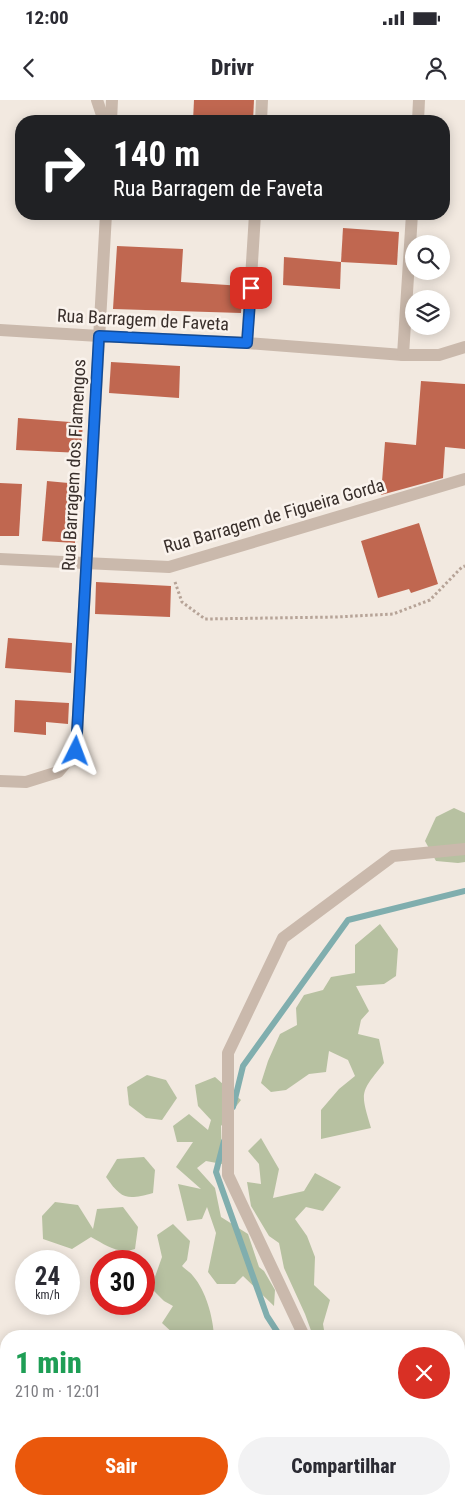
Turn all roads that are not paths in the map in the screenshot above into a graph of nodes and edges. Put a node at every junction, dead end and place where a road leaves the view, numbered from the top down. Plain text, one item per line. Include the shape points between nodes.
1 (97, 100) edge
2 (112, 100) edge
3 (262, 100) edge
4 (419, 100) edge
5 (102, 115) edge
6 (111, 115) edge
7 (261, 115) edge
8 (418, 115) edge
9 (106, 220) edge
10 (255, 220) edge
11 (412, 220) edge
12 (0, 330) edge
13 (99, 336) junction
14 (247, 343) junction
15 (465, 347) edge
16 (403, 355) junction
17 (465, 479) edge
18 (0, 559) edge
19 (86, 564) junction
20 (0, 781) edge
21 (465, 849) edge
22 (301, 1330) edge

1 - 5 street
2 - 6 street
3 - 7 street
4 - 8 street
9 - 13 street, Rua Barragem dos Flamengos
10 - 14 street
11 - 16 street
12 - 13 street, Rua Barragem de Faveta
13 - 14 street, Rua Barragem de Faveta
13 - 19 street, Rua Barragem dos Flamengos
14 - 16 street, Rua Barragem de Faveta
15 - 16 street, Rua Barragem de Faveta via 439,355
17 - 19 street, Rua Barragem de Figueira Gorda via 170,567
18 - 19 street, Rua Barragem de Figueira Gorda
19 - 20 street, Rua Barragem dos Flamengos via 76,751 58,772 26,782
21 - 22 street via 393,856 283,938 228,1053 228,1175

